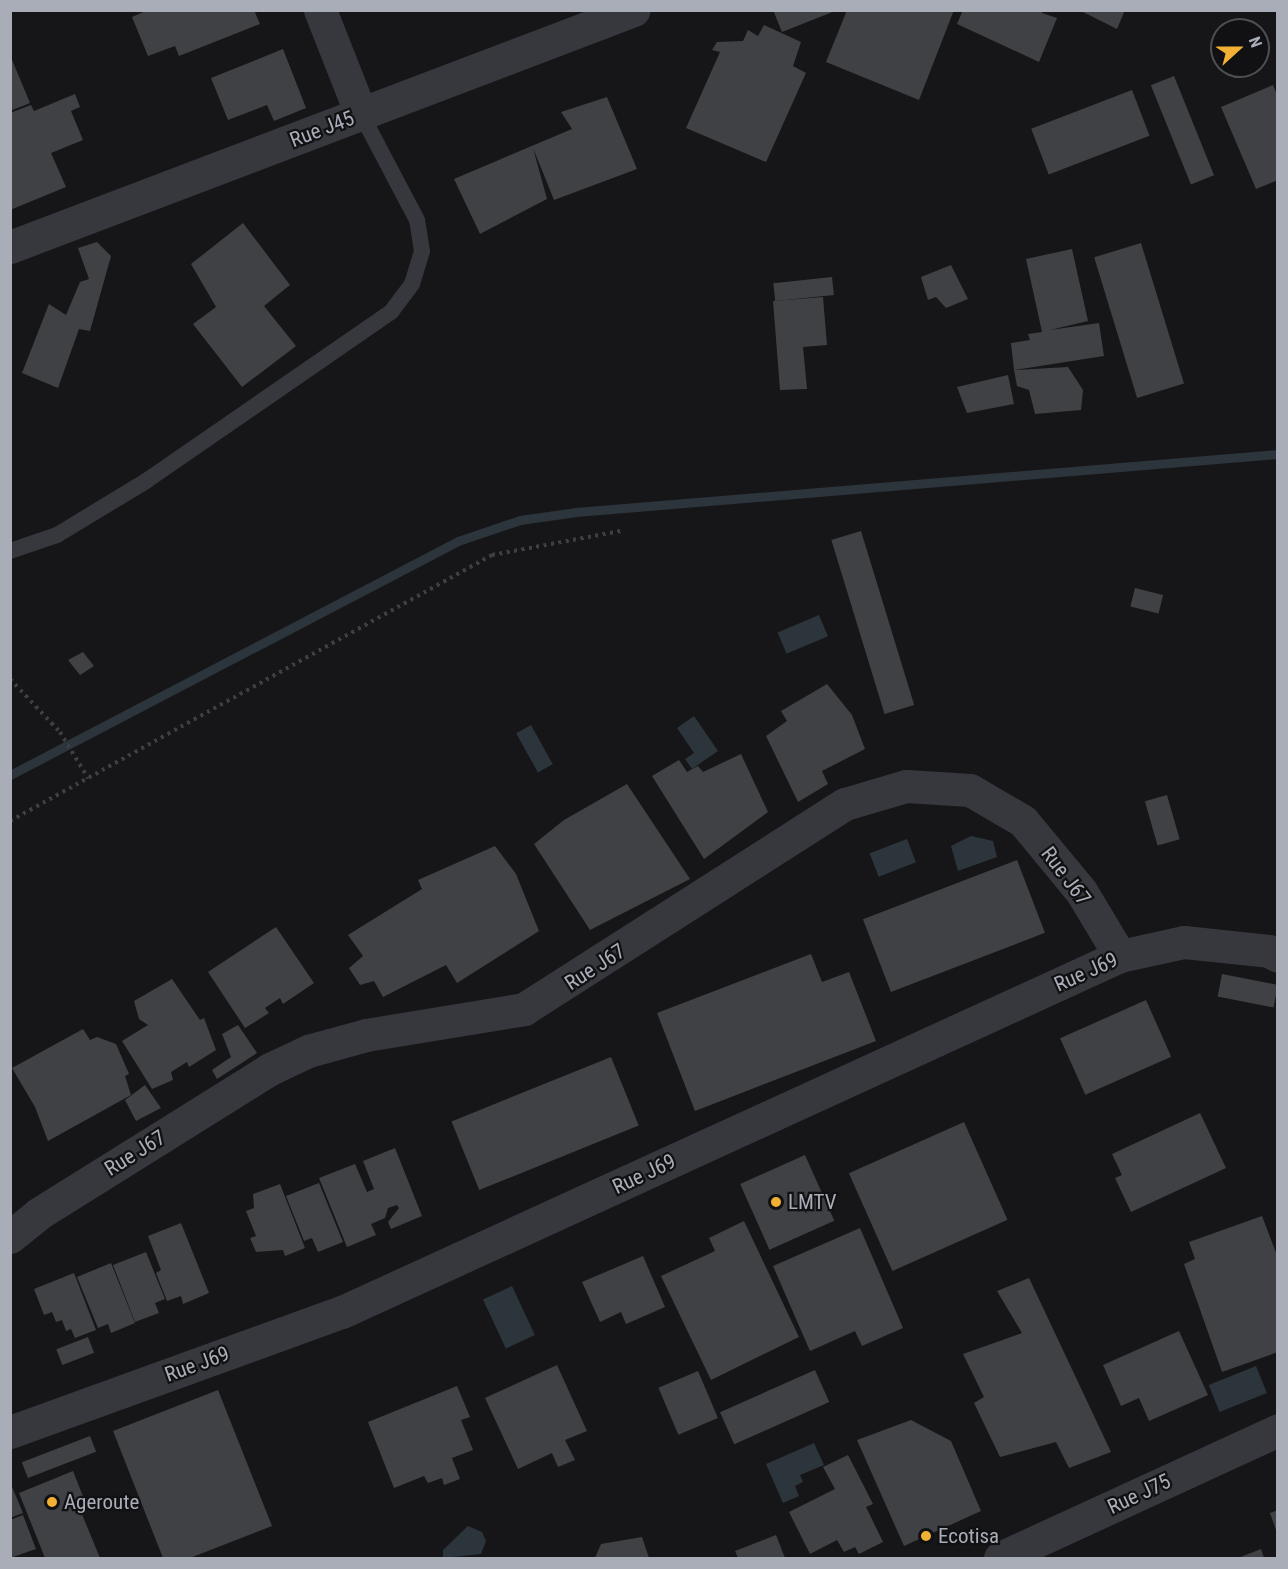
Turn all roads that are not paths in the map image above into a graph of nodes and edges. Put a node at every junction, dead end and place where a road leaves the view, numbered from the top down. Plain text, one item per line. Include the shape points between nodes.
1 (320, 10) edge
2 (634, 10) edge
3 (361, 114) junction
4 (10, 247) edge
5 (10, 551) edge
6 (1120, 956) junction
7 (1278, 956) edge
8 (10, 1237) edge
9 (1278, 1430) edge
10 (10, 1432) edge
11 (1000, 1558) edge

1 - 3 street
2 - 3 street, Rue J45
3 - 4 street, Rue J45
3 - 5 lane via 417,220 422,250 412,284 391,312 146,481 57,535
6 - 7 street, Rue J69 via 1184,942 1269,951
6 - 8 street, Rue J67 via 1081,891 1023,821 970,790 906,786 844,804 524,1009 366,1035 308,1051 270,1069 38,1214
6 - 10 street, Rue J69 via 342,1312
9 - 11 street, Rue J75

